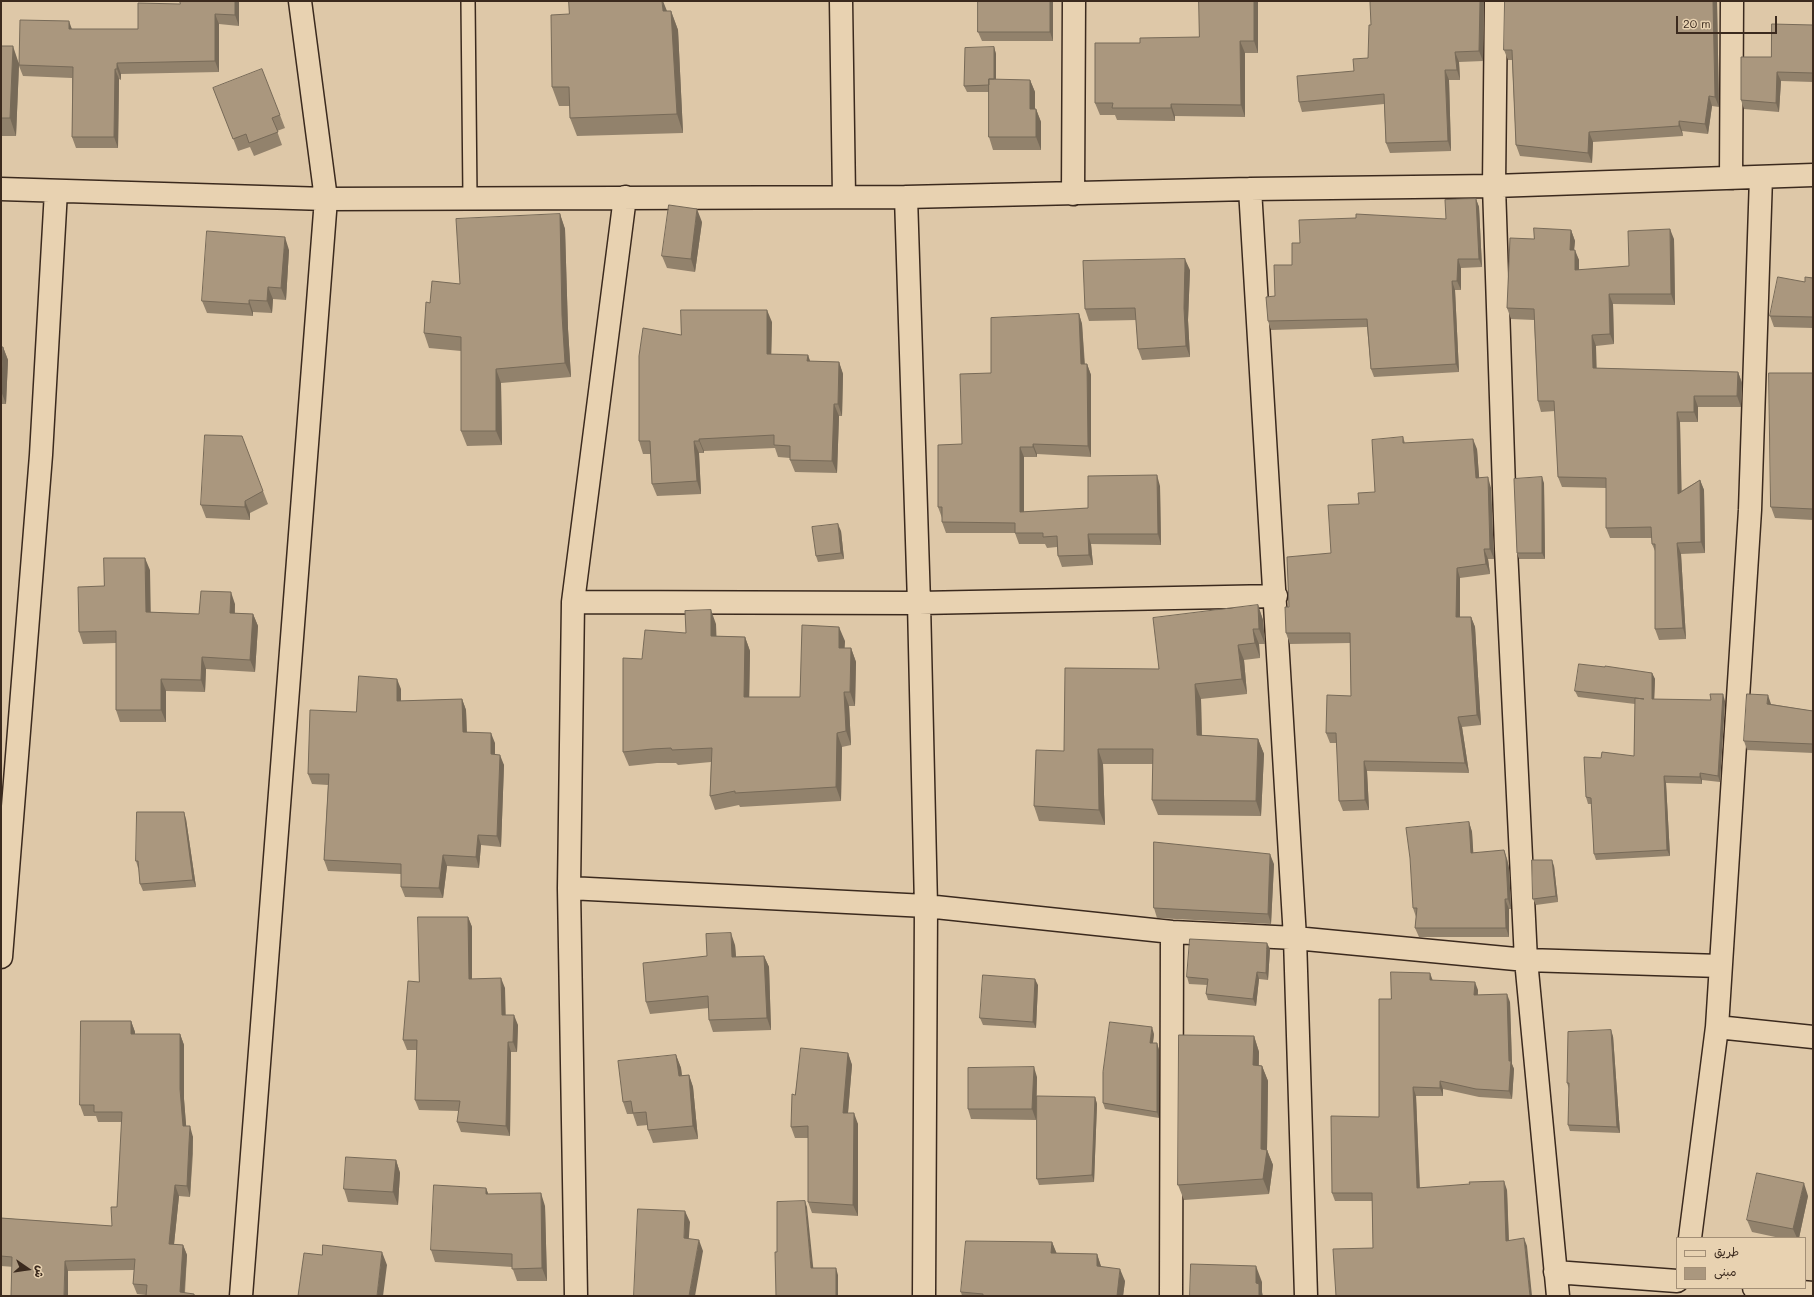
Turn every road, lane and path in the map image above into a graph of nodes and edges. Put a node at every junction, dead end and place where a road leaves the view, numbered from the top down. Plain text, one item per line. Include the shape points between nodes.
1 (300, 1) edge
2 (468, 1) edge
3 (841, 1) edge
4 (1074, 1) edge
5 (1496, 1) edge
6 (1732, 1) edge
7 (1813, 175) edge
8 (1761, 177) junction
9 (1731, 178) junction
10 (1494, 186) junction
11 (1, 189) edge
12 (1250, 189) junction
13 (56, 191) junction
14 (1074, 194) junction
15 (844, 196) junction
16 (906, 197) junction
17 (470, 198) junction
18 (625, 198) junction
19 (326, 199) junction
20 (1276, 596) junction
21 (573, 602) junction
22 (919, 603) junction
23 (570, 888) junction
24 (926, 906) junction
25 (1172, 932) junction
26 (1295, 938) junction
27 (1, 957) edge
28 (1526, 960) junction
29 (1720, 966) junction
30 (1717, 1027) junction
31 (1813, 1037) edge
32 (1690, 1237) edge
33 (1555, 1272) junction
34 (1676, 1281) edge
35 (1766, 1289) edge
36 (1813, 1293) edge
37 (241, 1296) edge
38 (576, 1296) edge
39 (924, 1296) edge
40 (1171, 1296) edge
41 (1306, 1296) edge
42 (1558, 1296) edge

1 - 19 street
2 - 17 lane
3 - 15 street
4 - 14 street
5 - 10 street
6 - 9 street
7 - 8 street
8 - 9 street
8 - 29 street via 1750,510
9 - 10 street
10 - 12 street
10 - 28 street via 1506,549
11 - 13 street
12 - 14 street
12 - 20 street
13 - 19 street
13 - 27 street via 41,455
14 - 16 street
15 - 16 street
15 - 18 street
16 - 22 street
17 - 18 street
17 - 19 street
18 - 21 street
19 - 37 street
20 - 22 street
20 - 26 street
21 - 22 street
21 - 23 street
22 - 24 street
23 - 24 street
23 - 38 street
24 - 25 street
24 - 39 street
25 - 26 street
25 - 40 street
26 - 28 street
26 - 41 street
28 - 29 street
28 - 33 street
29 - 30 street
30 - 31 street
30 - 32 street
33 - 34 street
33 - 42 street
35 - 36 street

